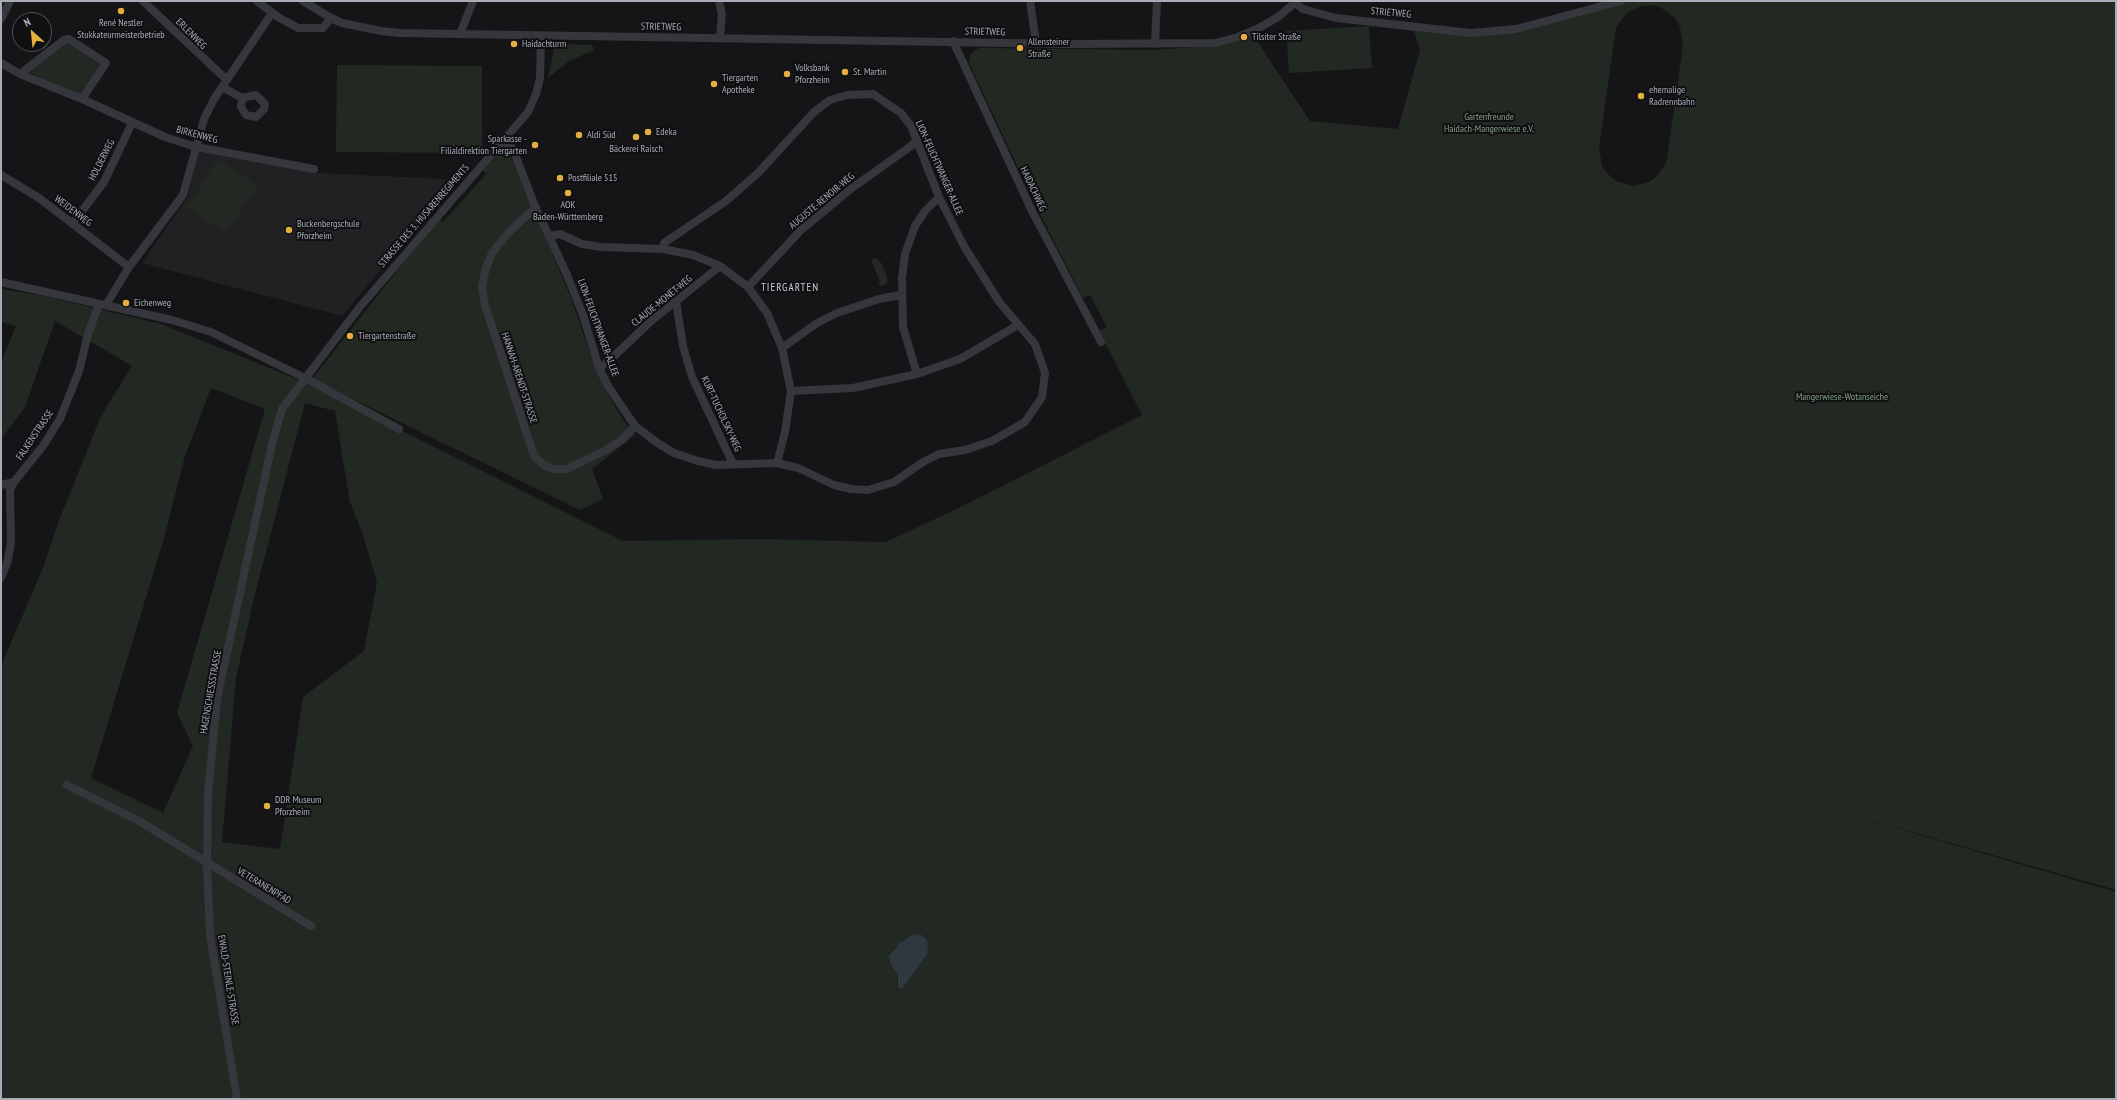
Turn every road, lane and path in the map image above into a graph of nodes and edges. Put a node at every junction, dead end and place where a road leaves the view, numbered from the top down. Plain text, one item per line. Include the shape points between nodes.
1 (10, 1) edge
2 (143, 1) edge
3 (257, 1) edge
4 (303, 1) edge
5 (473, 1) edge
6 (719, 1) edge
7 (1030, 1) edge
8 (1157, 1) edge
9 (1621, 1) edge
10 (1296, 2) edge
11 (272, 12) junction
12 (331, 18) junction
13 (1, 19) edge
14 (460, 34) junction
15 (541, 36) junction
16 (720, 38) junction
17 (953, 41) junction
18 (1036, 43) junction
19 (1155, 44) junction
20 (1, 63) edge
21 (20, 74) junction
22 (224, 83) junction
23 (242, 98) dead end
24 (82, 99) junction
25 (132, 123) junction
26 (917, 140) junction
27 (504, 141) junction
28 (196, 147) junction
29 (314, 169) dead end
30 (1, 175) edge
31 (939, 197) junction
32 (536, 207) junction
33 (72, 223) junction
34 (549, 236) junction
35 (663, 249) junction
36 (720, 266) junction
37 (129, 267) junction
38 (1, 282) edge
39 (748, 287) junction
40 (900, 295) junction
41 (676, 301) junction
42 (102, 305) junction
43 (1018, 324) junction
44 (1101, 342) dead end
45 (782, 348) junction
46 (599, 368) junction
47 (917, 374) junction
48 (305, 378) junction
49 (791, 391) junction
50 (635, 426) junction
51 (399, 429) dead end
52 (778, 463) junction
53 (733, 464) junction
54 (14, 482) junction
55 (1, 485) edge
56 (1, 578) edge
57 (68, 785) dead end
58 (207, 864) junction
59 (311, 926) dead end
60 (237, 1099) edge

1 - 13 street
2 - 22 street, ERLENWEG
3 - 11 street
4 - 12 street, STRIETWEG
5 - 14 street
6 - 16 street via 722,14
7 - 18 street
8 - 19 street
9 - 10 street, STRIETWEG via 1516,29 1471,33 1336,18 1303,9
10 - 19 street, STRIETWEG via 1278,17 1238,37 1214,43
11 - 12 street via 298,28 324,28
11 - 22 street
12 - 14 street, STRIETWEG via 381,32
14 - 15 street, STRIETWEG
15 - 16 street, STRIETWEG
15 - 27 street, STRASSE DES 3. HUSARENREGIMENTS via 540,78 536,94 528,112
16 - 17 street, STRIETWEG
17 - 18 street, STRIETWEG
17 - 44 street, HAIDACHWEG via 1032,211
18 - 19 street, STRIETWEG
20 - 21 street, BIRKENWEG
21 - 24 street, BIRKENWEG
21 - 24 street via 64,40 69,39 106,63
22 - 23 street, ERLENWEG
22 - 28 street via 204,119
24 - 25 street, BIRKENWEG
25 - 28 street, BIRKENWEG
25 - 33 street, HOLDERWEG via 104,182
26 - 31 street, LION-FEUCHTWANGER-ALLEE
26 - 35 street, LION-FEUCHTWANGER-ALLEE via 911,126 901,114 876,96 847,95 830,100 814,112 754,177 726,201 664,243
26 - 39 street, AUGUSTE-RENOIR-WEG via 800,231
27 - 32 street, LION-FEUCHTWANGER-ALLEE via 513,149
27 - 48 street, STRASSE DES 3. HUSARENREGIMENTS via 460,188 359,308
28 - 29 street, BIRKENWEG
28 - 37 street via 183,195
30 - 33 street, WEIDENWEG via 39,198
31 - 40 street via 914,226 905,254
31 - 43 street, LION-FEUCHTWANGER-ALLEE via 981,276
32 - 34 street, LION-FEUCHTWANGER-ALLEE
32 - 50 street, HANNAH-ARENDT-STRASSE via 492,252 482,286 485,305 532,450 544,465 553,469 567,469 606,450 623,439
33 - 37 street, WEIDENWEG
34 - 35 street via 560,234 582,244 601,247
34 - 46 street, LION-FEUCHTWANGER-ALLEE via 584,315
35 - 36 street via 693,255
36 - 39 street
36 - 41 street, CLAUDE-MONET-WEG
37 - 42 street
38 - 42 street
39 - 45 street via 767,313
40 - 45 street via 837,313 817,323
40 - 47 street via 903,327
41 - 46 street, CLAUDE-MONET-WEG
41 - 53 street, KURT-TUCHOLSKY-WEG via 683,346 692,377
42 - 48 street via 172,320 211,332
42 - 54 street, FALKENSTRASSE via 88,334 79,371 60,419 43,446
43 - 47 street via 960,358
43 - 52 street, LION-FEUCHTWANGER-ALLEE via 1035,344 1040,355 1045,373 1044,386 1042,397 1035,409 1025,422 1008,433 966,450 939,454 894,482 868,490 834,485 798,468
45 - 49 street
46 - 50 street, LION-FEUCHTWANGER-ALLEE
47 - 49 street via 853,388
48 - 51 street
48 - 58 street, HAGENSCHIESSSTRASSE via 282,409 274,437 218,699 208,793
49 - 52 street
50 - 53 street, LION-FEUCHTWANGER-ALLEE via 674,453 698,462
52 - 53 street, LION-FEUCHTWANGER-ALLEE
54 - 55 street
54 - 56 street, FALKENSTRASSE via 10,490 9,505 11,542
57 - 58 street via 139,821
58 - 59 street, VETERANENPFAD
58 - 60 street, EWALD-STEINLE-STRASSE via 214,963

